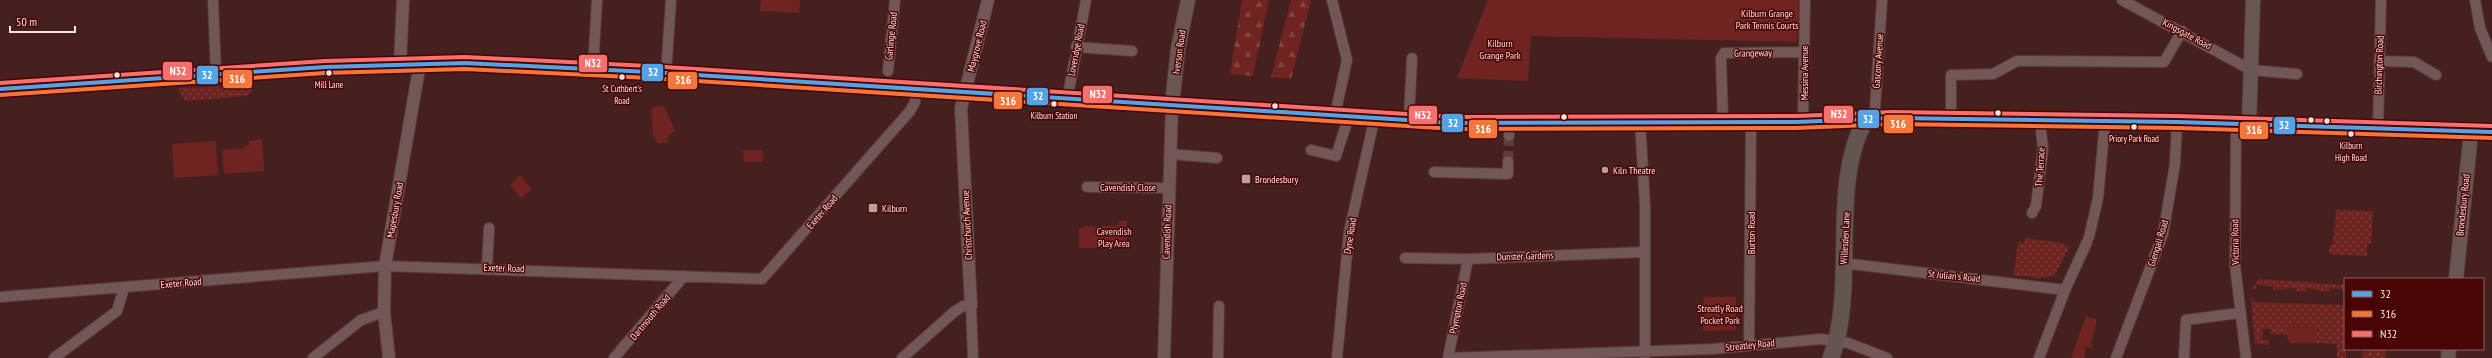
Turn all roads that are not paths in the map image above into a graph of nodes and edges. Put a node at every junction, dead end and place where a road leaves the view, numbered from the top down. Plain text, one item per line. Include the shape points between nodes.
1 (213, 0) edge
2 (403, 0) edge
3 (597, 0) edge
4 (671, 0) edge
5 (895, 0) edge
6 (988, 0) edge
7 (1086, 0) edge
8 (1188, 0) edge
9 (1332, 0) edge
10 (1805, 0) edge
11 (1882, 0) edge
12 (2122, 0) edge
13 (2253, 0) edge
14 (2381, 0) edge
15 (2475, 0) edge
16 (2182, 31) junction
17 (1076, 47) junction
18 (1132, 51) dead end
19 (1803, 52) junction
20 (2491, 54) edge
21 (1412, 58) dead end
22 (2379, 61) junction
23 (420, 63) junction
24 (400, 64) junction
25 (593, 69) junction
26 (2251, 70) junction
27 (888, 71) dead end
28 (216, 74) junction
29 (666, 74) junction
30 (2297, 74) dead end
31 (2436, 75) dead end
32 (0, 89) edge
33 (916, 89) junction
34 (965, 92) junction
35 (1067, 100) junction
36 (1172, 105) junction
37 (1342, 115) junction
38 (1375, 116) junction
39 (1409, 118) junction
40 (1866, 119) junction
41 (1951, 119) junction
42 (2040, 120) junction
43 (1640, 121) junction
44 (2105, 121) junction
45 (1723, 122) junction
46 (1751, 122) junction
47 (1803, 122) junction
48 (2177, 122) junction
49 (2243, 125) junction
50 (2378, 129) junction
51 (2471, 132) junction
52 (2492, 132) edge
53 (1311, 150) dead end
54 (1170, 154) junction
55 (1217, 158) dead end
56 (1508, 161) tunnel mouth
57 (1434, 172) dead end
58 (1087, 187) dead end
59 (1169, 188) junction
60 (2032, 213) dead end
61 (489, 228) dead end
62 (1645, 252) junction
63 (1405, 258) dead end
64 (1468, 259) junction
65 (1843, 263) junction
66 (385, 266) junction
67 (487, 268) junction
68 (684, 276) junction
69 (2456, 278) edge
70 (124, 288) junction
71 (2065, 290) junction
72 (0, 297) edge
73 (971, 306) junction
74 (1219, 306) dead end
75 (384, 312) junction
76 (2239, 313) junction
77 (1836, 340) junction
78 (1749, 344) junction
79 (1645, 355) edge
80 (54, 358) edge
81 (313, 358) edge
82 (389, 358) edge
83 (614, 358) edge
84 (902, 358) edge
85 (973, 358) edge
86 (1164, 358) edge
87 (1218, 358) edge
88 (1336, 358) edge
89 (1448, 358) edge
90 (1831, 358) edge
91 (1887, 358) edge
92 (2039, 358) edge
93 (2116, 358) edge
94 (2184, 358) edge
95 (2246, 358) edge

1 - 28 street
2 - 24 street
3 - 25 street
4 - 29 street
5 - 27 street, Garlinge Road
6 - 34 street, Maygrove Road
7 - 17 street, Loveridge Road
8 - 36 main road, Iverson Road via 1178,49
9 - 37 street via 1347,60
10 - 19 street, Messina Avenue
11 - 40 street, Gascony Avenue via 1874,109
12 - 16 street, Kingsgate Road
13 - 26 main road
14 - 22 street, Birchington Road
15 - 20 street via 2480,28
16 - 26 street, Kingsgate Road
16 - 41 street via 2164,62 2017,61 1993,74 1951,75
17 - 18 street
17 - 35 street, Loveridge Road
19 - 45 street, Grangeway via 1724,54 1721,58
19 - 47 street, Messina Avenue
21 - 39 street
22 - 31 street via 2414,62
22 - 50 street, Birchington Road
23 - 24 main road
23 - 25 main road
23 - 66 street, Mapesbury Road
24 - 28 main road
25 - 29 main road
26 - 30 street
26 - 49 main road
28 - 32 main road
29 - 33 main road
33 - 34 main road
33 - 68 street, Exeter Road via 915,102 910,111 762,279
34 - 35 main road
34 - 73 street, Christchurch Avenue via 961,108
35 - 36 main road
36 - 37 main road
36 - 54 street, Cavendish Road
37 - 38 main road
37 - 53 street via 1336,156
38 - 39 main road
38 - 88 street, Dyne Road via 1349,232
39 - 43 main road via 1509,129
40 - 41 main road
40 - 47 main road
40 - 65 main road, Willesden Lane via 1858,132 1849,173
41 - 42 main road
42 - 44 main road
42 - 60 street, The Terrace via 2043,149 2036,206
43 - 45 main road
43 - 62 street
44 - 48 main road
44 - 71 street via 2099,192 2088,239
45 - 46 main road
46 - 47 main road
46 - 78 street, Burton Road
48 - 49 main road
48 - 93 street, Glengall Road via 2175,164 2163,234
49 - 50 main road
49 - 76 street, Victoria Road via 2235,265
50 - 51 main road
51 - 52 main road
51 - 69 main road, Brondesbury Road
54 - 55 street
54 - 59 street, Cavendish Road
56 - 57 street via 1508,174
58 - 59 street, Cavendish Close
59 - 86 street, Cavendish Road
61 - 67 street
62 - 64 street, Dunster Gardens
62 - 79 street
63 - 64 street, Dunster Gardens
64 - 89 street, Plympton Road
65 - 71 street, St Julian's Road
65 - 77 main road, Willesden Lane
66 - 67 street, Exeter Road
66 - 70 street, Exeter Road
66 - 75 street, Mapesbury Road
67 - 68 street, Exeter Road
68 - 83 street, Dartmouth Road
70 - 72 street, Exeter Road
70 - 80 street via 117,311
71 - 92 street
73 - 84 street via 963,306 954,312
73 - 85 street, Christchurch Avenue
74 - 87 street
75 - 81 street via 361,320
75 - 82 street, Mapesbury Road
76 - 94 street via 2186,320
76 - 95 street, Victoria Road
77 - 78 street, Streatley Road
77 - 90 main road, Willesden Lane
77 - 91 street, Streatley Road
78 - 79 street, Streatley Road
79 - 89 street, Streatley Road

